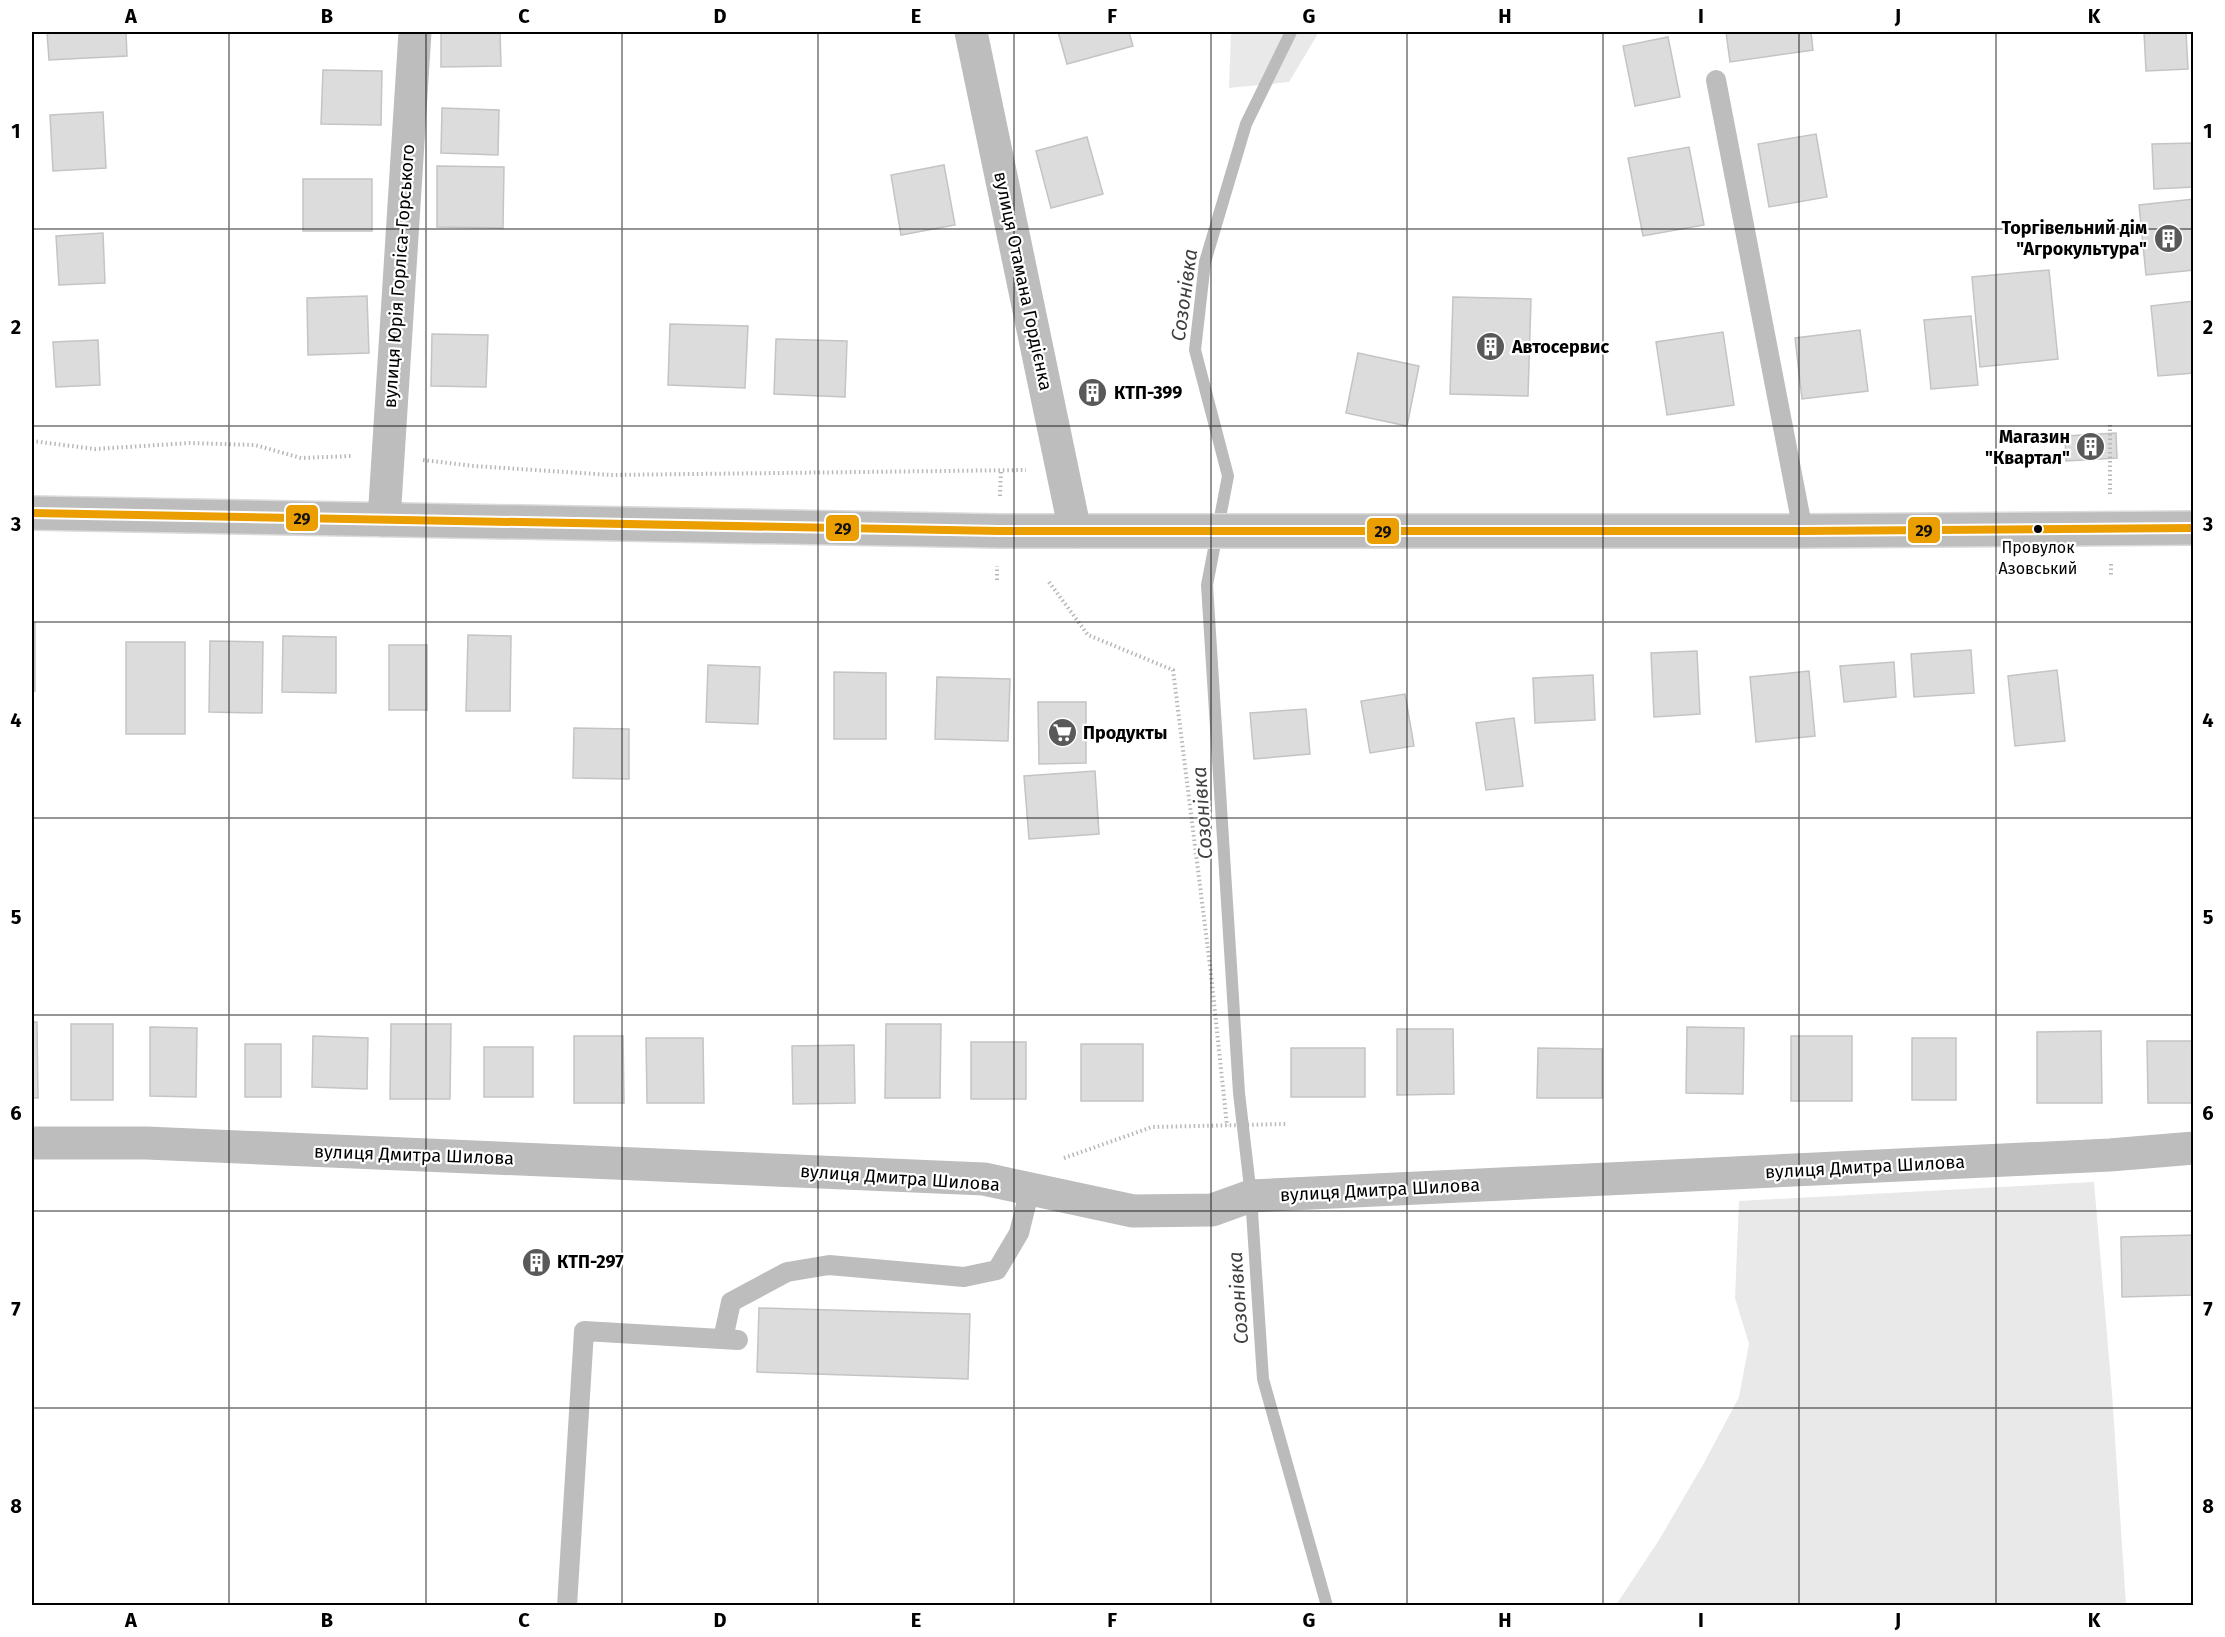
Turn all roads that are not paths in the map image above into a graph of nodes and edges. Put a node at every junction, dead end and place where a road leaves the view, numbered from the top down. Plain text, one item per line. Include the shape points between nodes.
1 (415, 32) edge
2 (971, 32) edge
3 (1716, 80) dead end
4 (32, 513) edge
5 (384, 520) junction
6 (2193, 528) edge
7 (1075, 531) junction
8 (1803, 531) junction
9 (32, 1143) edge
10 (2193, 1148) edge
11 (1030, 1189) junction
12 (567, 1605) edge

1 - 5 street, вулиця Юрія Горліса-Горського
2 - 7 street, вулиця Отамана Гордієнка
3 - 8 lane
4 - 5 street
5 - 7 street
6 - 8 street
7 - 8 street
9 - 11 street, вулиця Дмитра Шилова via 158,1144 984,1179
10 - 11 street, вулиця Дмитра Шилова via 2098,1156 1251,1196 1212,1210 1133,1211
11 - 12 lane via 1018,1233 997,1270 964,1277 829,1265 787,1272 731,1302 731,1339 584,1331

